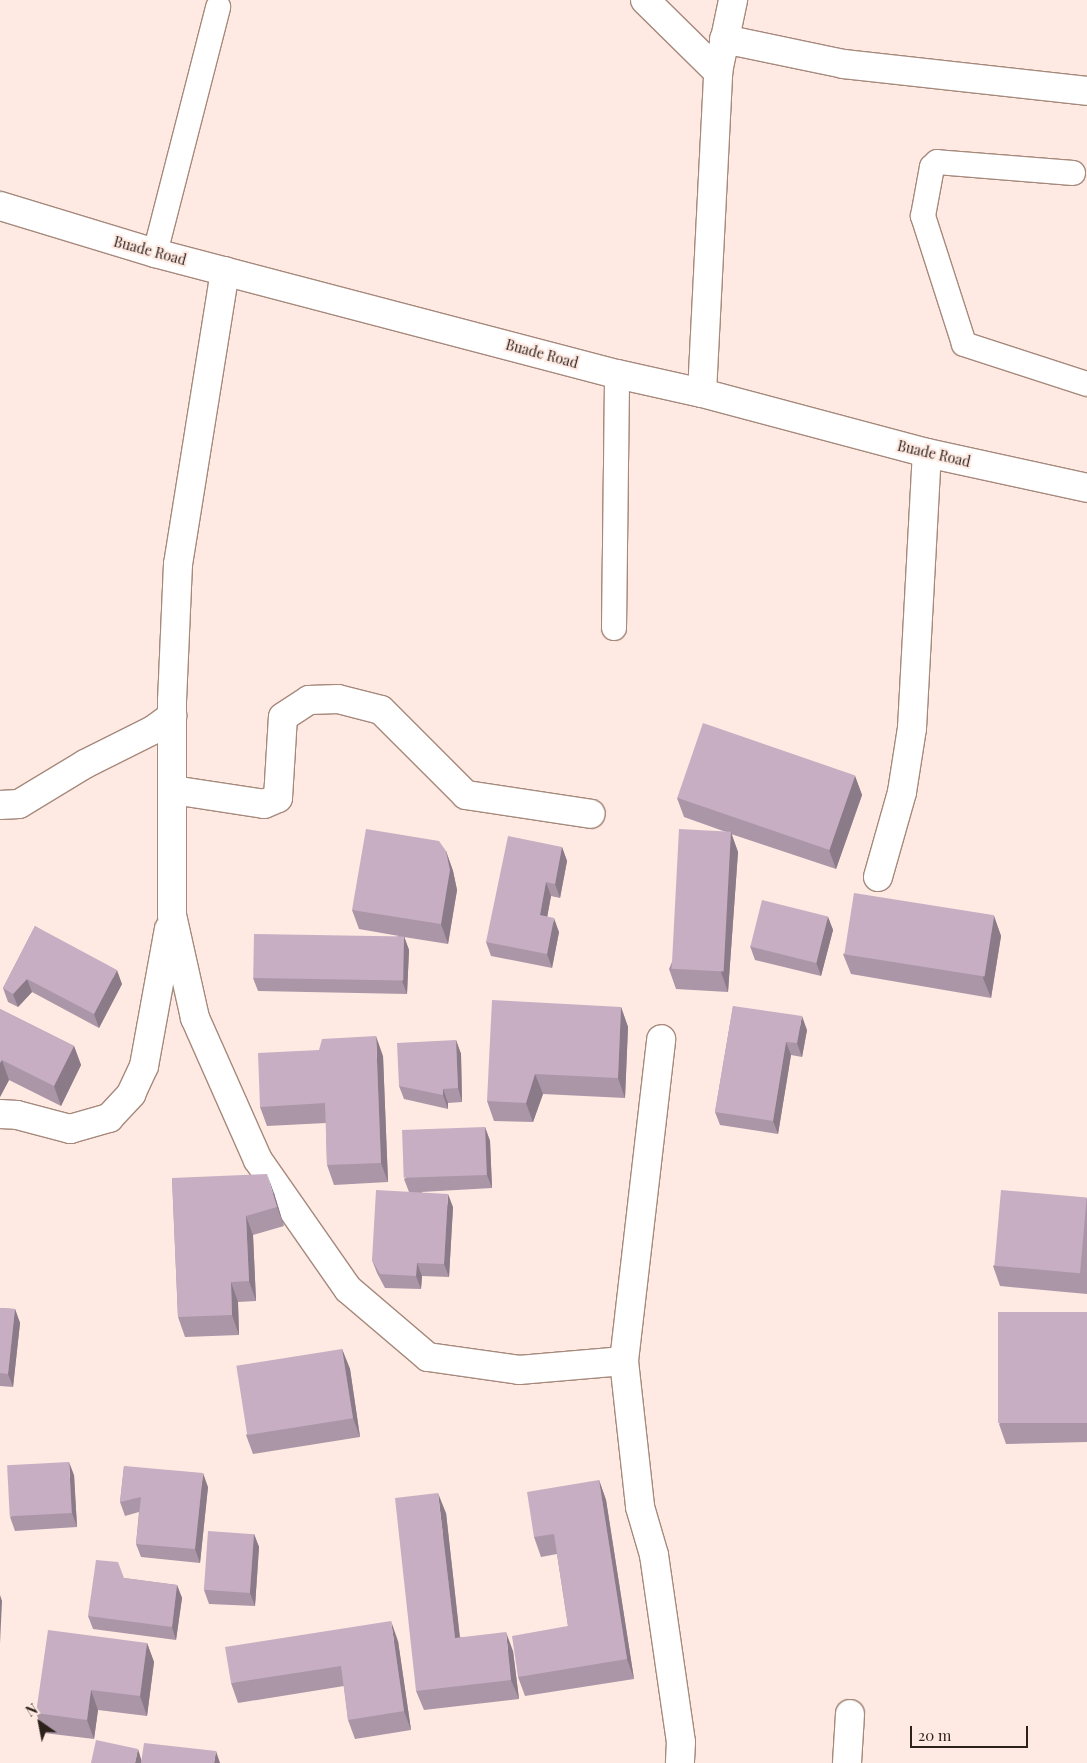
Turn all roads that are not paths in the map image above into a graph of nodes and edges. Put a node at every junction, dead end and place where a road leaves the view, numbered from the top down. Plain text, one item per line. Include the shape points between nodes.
1 (646, 0) edge
2 (733, 0) edge
3 (218, 7) dead end
4 (724, 39) junction
5 (718, 72) junction
6 (1087, 91) edge
7 (1073, 173) dead end
8 (0, 206) edge
9 (155, 253) junction
10 (225, 271) junction
11 (617, 374) junction
12 (1087, 384) edge
13 (702, 393) junction
14 (927, 453) junction
15 (1087, 488) edge
16 (614, 628) dead end
17 (172, 716) junction
18 (172, 790) junction
19 (0, 805) edge
20 (591, 814) dead end
21 (878, 878) dead end
22 (172, 915) junction
23 (661, 1039) dead end
24 (0, 1114) edge
25 (624, 1361) junction
26 (850, 1714) dead end
27 (680, 1763) edge
28 (847, 1763) edge

1 - 5 street
2 - 4 street
3 - 9 lane
4 - 5 street
4 - 6 street via 844,64
5 - 13 street
7 - 12 lane via 937,162 932,167 923,216 964,344
8 - 9 street, Buade Road
9 - 10 street, Buade Road
10 - 11 street, Buade Road
10 - 17 street via 178,564
11 - 13 street, Buade Road
11 - 16 lane
13 - 14 street, Buade Road
14 - 15 street, Buade Road
14 - 21 street via 912,728 902,792
17 - 18 street
17 - 19 street via 153,730 85,764 19,804
18 - 20 street via 264,804 278,798 283,717 309,700 338,699 381,710 466,795
18 - 22 street
22 - 24 street via 144,1066 130,1094 109,1118 70,1128
22 - 25 street via 195,1018 258,1160 348,1289 428,1357 519,1370
23 - 25 street
25 - 27 street via 640,1507 654,1555 680,1734
26 - 28 street

